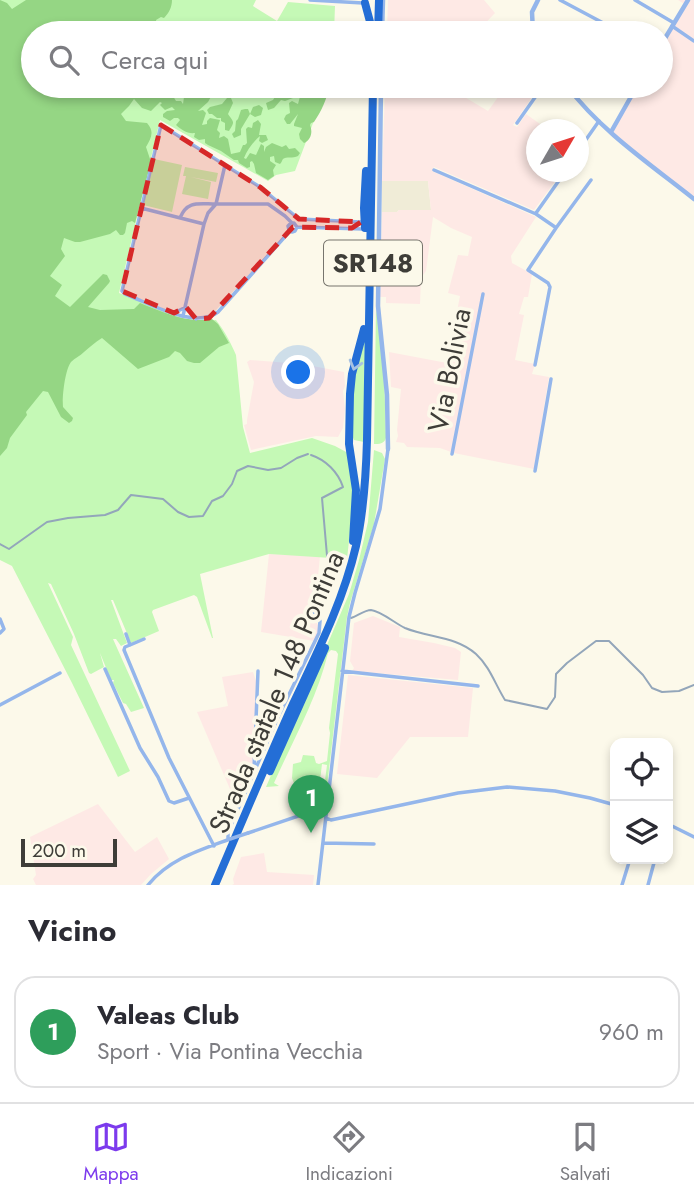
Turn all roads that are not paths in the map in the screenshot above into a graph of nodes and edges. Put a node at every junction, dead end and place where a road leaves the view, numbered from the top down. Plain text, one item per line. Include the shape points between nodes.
1 (310, 0) edge
2 (379, 0) edge
3 (538, 0) edge
4 (560, 0) edge
5 (635, 0) edge
6 (688, 0) edge
7 (364, 1) edge
8 (372, 21) edge
9 (378, 21) edge
10 (531, 21) edge
11 (599, 21) edge
12 (668, 21) edge
13 (673, 24) joint
14 (694, 41) edge
15 (376, 98) edge
16 (377, 98) edge
17 (377, 98) edge
18 (535, 98) edge
19 (577, 98) edge
20 (630, 98) edge
21 (599, 121) junction
22 (517, 123) dead end
23 (372, 126) junction
24 (611, 132) junction
25 (589, 136) edge
26 (225, 165) junction
27 (434, 170) dead end
28 (591, 180) dead end
29 (558, 182) edge
30 (694, 199) edge
31 (216, 204) junction
32 (141, 208) junction
33 (536, 214) junction
34 (180, 218) junction
35 (292, 223) junction
36 (204, 224) junction
37 (364, 224) junction
38 (297, 227) junction
39 (556, 228) junction
40 (290, 231) junction
41 (369, 268) junction
42 (483, 294) dead end
43 (369, 299) junction
44 (186, 307) junction
45 (174, 313) junction
46 (183, 317) junction
47 (196, 319) junction
48 (535, 365) dead end
49 (551, 379) dead end
50 (370, 441) junction
51 (388, 449) joint
52 (452, 454) dead end
53 (535, 471) dead end
54 (365, 515) junction
55 (351, 567) junction
56 (315, 587) dead end
57 (336, 615) junction
58 (0, 619) edge
59 (0, 633) edge
60 (126, 634) dead end
61 (144, 639) dead end
62 (130, 645) junction
63 (105, 669) dead end
64 (258, 671) dead end
65 (342, 671) junction
66 (60, 673) dead end
67 (478, 687) dead end
68 (0, 705) edge
69 (254, 774) junction
70 (190, 798) junction
71 (610, 804) edge
72 (327, 808) junction
73 (326, 818) junction
74 (673, 826) edge
75 (694, 836) edge
76 (229, 839) junction
77 (323, 843) junction
78 (374, 844) dead end
79 (214, 846) junction
80 (628, 864) edge
81 (654, 864) edge
82 (148, 885) edge
83 (215, 885) edge
84 (221, 885) edge
85 (318, 885) edge
86 (622, 885) edge
87 (648, 885) edge

1 - 7 street
2 - 9 highway
3 - 10 street
4 - 11 street
5 - 12 street
6 - 13 street
7 - 8 highway
13 - 14 street
15 - 23 highway, SR148
16 - 50 highway, SR148
17 - 51 street via 378,306
18 - 22 street
19 - 21 street
20 - 24 street
21 - 24 street
21 - 25 street
23 - 37 highway
23 - 41 highway, SR148
24 - 30 street
26 - 31 street
26 - 32 street via 161,125
26 - 37 street via 299,219
27 - 33 street
28 - 39 street
29 - 33 street
31 - 34 street via 191,204
31 - 35 street via 268,204
31 - 36 street
32 - 34 street
32 - 45 street via 122,290
33 - 39 street
34 - 36 street
35 - 38 street
35 - 40 street
36 - 44 street
37 - 38 street via 352,229
37 - 41 highway
38 - 40 street
39 - 48 street via 528,270 550,287
40 - 47 street via 217,313
41 - 43 highway, SR148
42 - 52 street, Via Bolivia
43 - 50 highway, SR148
43 -> 55 highway via 351,378 349,444 356,490
44 - 45 street
44 - 46 street
44 - 47 street
45 - 46 street
46 - 47 street
49 - 53 street
50 - 54 highway, SR148
51 - 65 street via 377,520 351,611
54 - 55 highway, Strada statale 148 Pontina
54 - 57 highway, Strada statale 148 Pontina via 355,569
55 - 57 highway, Strada statale 148 Pontina
56 - 69 street via 313,610 320,621 319,633
57 - 83 highway, Strada statale 148 Pontina
57 - 84 highway, Strada statale 148 Pontina
58 - 59 street via 4,629
60 - 62 street
61 - 62 street
62 - 70 street via 124,650
63 - 70 street via 169,801
64 - 69 street
65 - 67 street
65 - 72 street
66 - 68 street
69 - 76 street
70 - 79 street
71 - 73 street via 507,787
72 - 73 street
72 - 76 street, bridge
73 - 77 street
74 - 75 street
76 - 79 street
77 - 78 street
77 - 85 street
79 - 82 street via 170,864
80 - 86 street
81 - 87 street

